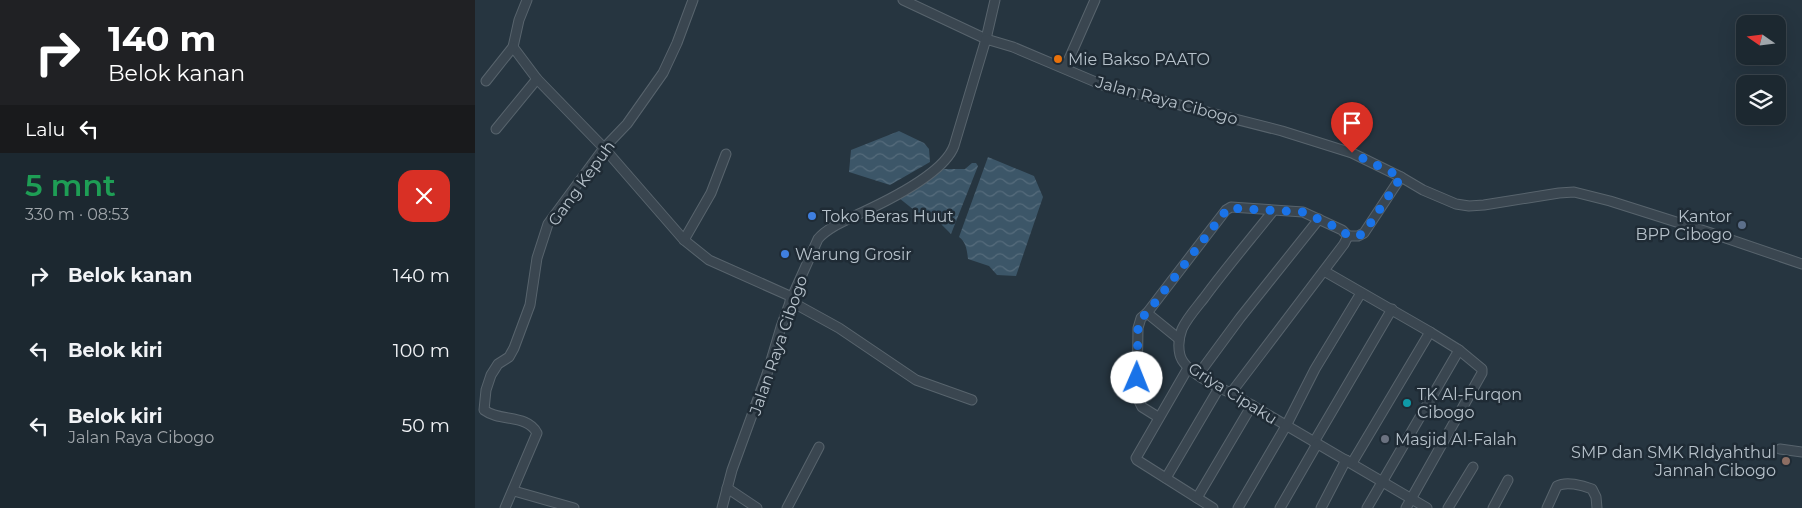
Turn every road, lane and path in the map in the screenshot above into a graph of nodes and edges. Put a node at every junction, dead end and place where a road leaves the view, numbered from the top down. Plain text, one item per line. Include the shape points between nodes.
1 (527, 0) edge
2 (693, 0) edge
3 (903, 0) edge
4 (995, 0) edge
5 (1095, 0) edge
6 (986, 39) junction
7 (513, 47) junction
8 (1065, 68) junction
9 (537, 80) junction
10 (486, 81) dead end
11 (496, 129) dead end
12 (604, 148) junction
13 (726, 154) dead end
14 (1401, 177) junction
15 (1273, 211) junction
16 (1319, 219) junction
17 (1348, 236) junction
18 (684, 240) junction
19 (1802, 264) edge
20 (1324, 271) junction
21 (1361, 294) junction
22 (791, 299) junction
23 (1392, 309) junction
24 (1147, 313) junction
25 (1430, 332) junction
26 (1179, 339) junction
27 (1459, 350) junction
28 (1188, 368) junction
29 (1198, 375) junction
30 (1219, 388) junction
31 (1231, 393) junction
32 (972, 400) dead end
33 (1252, 406) junction
34 (1158, 417) junction
35 (1286, 426) junction
36 (1316, 443) junction
37 (819, 447) dead end
38 (1781, 449) dead end
39 (1802, 452) edge
40 (1349, 461) junction
41 (1473, 467) dead end
42 (1166, 478) junction
43 (1508, 480) dead end
44 (1382, 482) junction
45 (727, 488) junction
46 (513, 491) junction
47 (1197, 498) junction
48 (1411, 499) junction
49 (1549, 507) edge
50 (505, 508) edge
51 (574, 508) edge
52 (722, 508) edge
53 (757, 508) edge
54 (787, 508) edge
55 (1213, 508) edge
56 (1238, 508) edge
57 (1280, 508) edge
58 (1321, 508) edge
59 (1367, 508) edge
60 (1406, 508) edge
61 (1427, 508) edge
62 (1449, 508) edge
63 (1493, 508) edge
64 (1597, 508) edge

1 - 7 street
2 - 12 street, Gang Kepuh via 663,73 627,124
3 - 6 street
4 - 6 street
5 - 8 street
6 - 8 street, Jalan Raya Cibogo
6 - 22 street, Jalan Raya Cibogo via 948,159 920,180 821,235
7 - 9 street
7 - 10 street
8 - 14 street, Jalan Raya Cibogo via 1105,86 1352,153
9 - 11 street
9 - 12 street
12 - 18 street
12 - 46 street, Gang Kepuh via 548,224 537,258 530,305 514,348 509,357 498,364 486,390 486,412 523,421 537,433
13 - 18 street via 711,193
14 - 17 street via 1364,233
14 - 19 street, Jalan Raya Cibogo via 1423,190 1463,205 1503,203 1573,192 1711,232
15 - 16 street via 1303,212
15 - 24 street via 1231,207 1226,210
15 - 26 street via 1190,317
16 - 17 street
16 - 29 street
17 - 20 street
18 - 22 street via 709,260
20 - 21 street
20 - 31 street
21 - 23 street
21 - 35 street via 1315,368
22 - 32 street via 916,380
22 - 45 street, Jalan Raya Cibogo
23 - 25 street
23 - 36 street
24 - 26 street
24 - 34 street via 1141,318 1138,328 1137,397 1142,407
25 - 27 street
25 - 40 street
26 - 28 street, Griya Cipaku via 1180,355
27 - 44 street
27 - 48 street via 1482,369 1482,373
28 - 29 street, Griya Cipaku
28 - 34 street
29 - 30 street, Griya Cipaku
30 - 31 street, Griya Cipaku
30 - 42 street
31 - 33 street, Griya Cipaku
33 - 35 street, Griya Cipaku
33 - 47 street
34 - 42 street via 1136,458
35 - 36 street, Griya Cipaku
35 - 56 street
36 - 40 street, Griya Cipaku
36 - 57 street
37 - 54 street
38 - 39 street
40 - 44 street, Griya Cipaku
40 - 58 street
41 - 62 street
42 - 47 street
43 - 63 street
44 - 48 street, Griya Cipaku
44 - 59 street
45 - 52 street, Jalan Raya Cibogo
45 - 53 street
46 - 50 street, Gang Kepuh
46 - 51 street
47 - 55 street
48 - 60 street
48 - 61 street, Griya Cipaku
49 - 64 street via 1558,485 1571,484 1593,490

